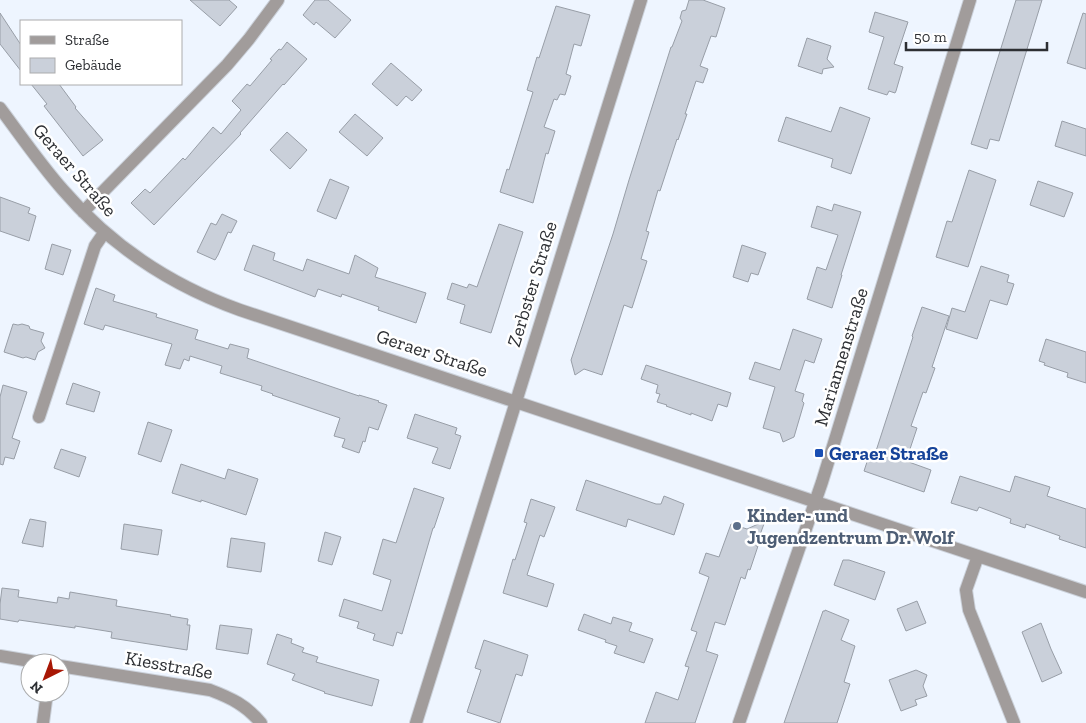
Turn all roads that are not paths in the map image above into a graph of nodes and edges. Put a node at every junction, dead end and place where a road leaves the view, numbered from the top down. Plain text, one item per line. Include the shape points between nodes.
1 (278, 0) edge
2 (641, 0) edge
3 (970, 0) edge
4 (0, 108) edge
5 (83, 212) junction
6 (104, 233) junction
7 (515, 402) junction
8 (39, 417) dead end
9 (816, 503) junction
10 (978, 556) junction
11 (1086, 592) edge
12 (0, 656) edge
13 (20, 659) edge
14 (70, 668) edge
15 (46, 703) edge
16 (43, 723) edge
17 (261, 723) edge
18 (416, 723) edge
19 (740, 723) edge
20 (1014, 723) edge

1 - 5 street via 227,65
2 - 7 street, Zerbster Straße
3 - 9 street, Mariannenstraße
4 - 5 street, Geraer Straße via 48,173
5 - 6 street, Geraer Straße
6 - 7 street, Geraer Straße via 156,271 216,301
6 - 8 street via 94,246
7 - 9 street, Geraer Straße
7 - 18 street, Zerbster Straße
9 - 10 street, Geraer Straße
9 - 19 street, Mariannenstraße
10 - 11 street, Geraer Straße
10 - 20 street via 966,590 969,610
12 - 13 street
14 - 17 street, Kiesstraße via 210,690 244,706
15 - 16 street

